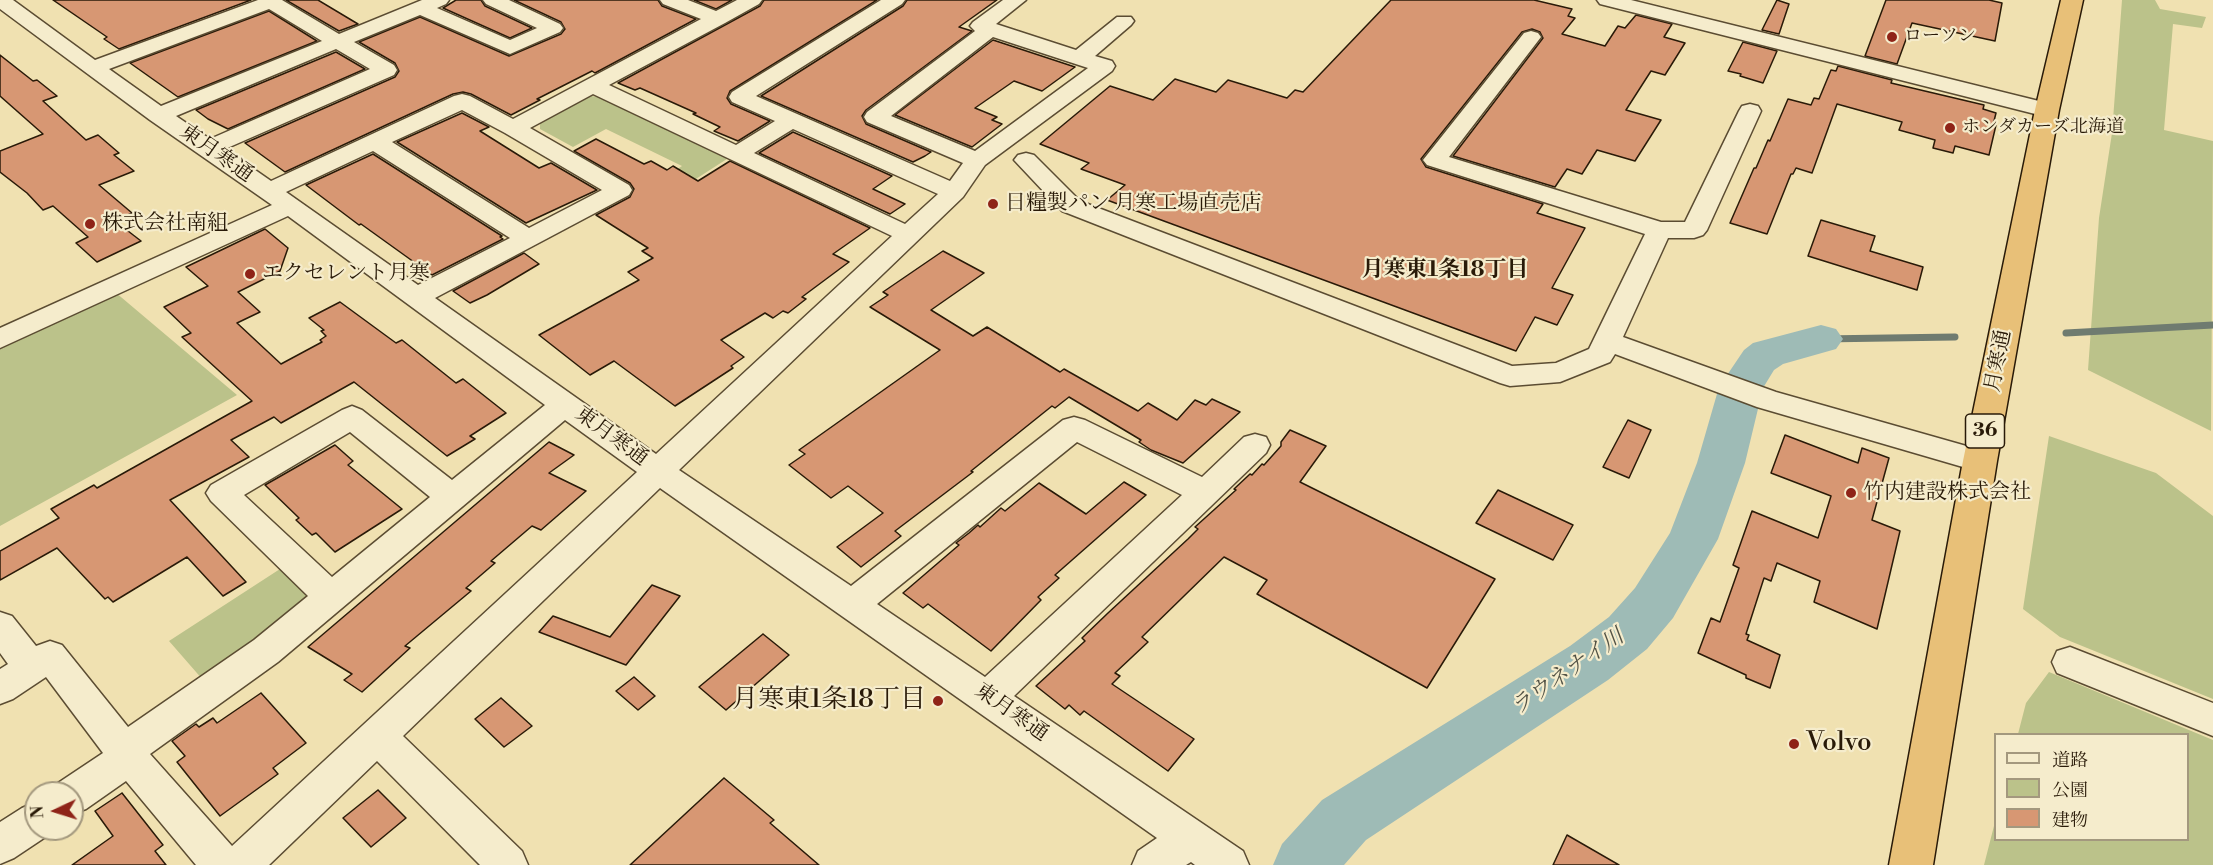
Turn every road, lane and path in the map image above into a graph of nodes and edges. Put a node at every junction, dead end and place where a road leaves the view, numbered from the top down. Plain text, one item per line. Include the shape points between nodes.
1 (493, 0) edge
2 (670, 0) edge
3 (752, 0) edge
4 (894, 0) edge
5 (1016, 0) edge
6 (1607, 0) edge
7 (2067, 1) edge
8 (6, 3) edge
9 (430, 4) edge
10 (718, 19) junction
11 (1124, 21) dead end
12 (991, 29) junction
13 (1531, 37) dead end
14 (338, 43) junction
15 (1080, 58) junction
16 (93, 68) junction
17 (593, 86) junction
18 (2047, 110) junction
19 (1750, 111) dead end
20 (159, 115) junction
21 (792, 120) junction
22 (513, 128) junction
23 (375, 142) junction
24 (208, 148) junction
25 (737, 154) junction
26 (977, 160) junction
27 (1026, 160) dead end
28 (954, 192) junction
29 (279, 199) junction
30 (1659, 230) junction
31 (909, 235) junction
32 (528, 238) junction
33 (416, 297) junction
34 (0, 339) edge
35 (1606, 341) junction
36 (565, 404) junction
37 (1255, 445) dead end
38 (1980, 461) junction
39 (659, 472) junction
40 (1205, 492) junction
41 (451, 497) junction
42 (331, 597) junction
43 (852, 604) junction
44 (0, 626) edge
45 (2070, 662) dead end
46 (32, 668) junction
47 (0, 688) edge
48 (988, 697) junction
49 (2213, 720) edge
50 (378, 737) junction
51 (127, 754) junction
52 (84, 787) edge
53 (24, 828) edge
54 (1190, 839) junction
55 (0, 845) edge
56 (222, 865) edge
57 (240, 865) edge
58 (508, 865) edge
59 (1152, 865) edge
60 (1229, 865) edge
61 (1911, 865) edge

1 - 9 street via 553,28 510,48
2 - 10 street
3 - 10 street
4 - 21 street via 740,97
5 - 12 street via 981,26
6 - 18 street
7 - 18 highway, 月寒通 / 36
8 - 16 street, 東月寒通
9 - 14 street
10 - 17 street
11 - 15 street
12 - 15 street
12 - 26 street via 875,117
13 - 30 street via 1435,160
14 - 16 street via 271,2
14 - 20 street
14 - 24 street via 386,70
15 - 26 street via 1104,66
16 - 20 street, 東月寒通
17 - 22 street
17 - 25 street
18 - 38 highway, 月寒通 / 36
19 - 30 street via 1694,230
20 - 24 street, 東月寒通
21 - 25 street
21 - 28 street
22 - 23 street via 462,101
22 - 32 street via 620,190
23 - 29 street
23 - 32 street
24 - 29 street, 東月寒通
25 - 31 street
26 - 28 street
27 - 35 street via 1071,206 1510,375 1560,372 1600,355
28 - 31 street
29 - 33 street, 東月寒通
29 - 34 street
30 - 35 street
31 - 39 street
32 - 33 street
33 - 36 street, 東月寒通
35 - 38 street via 1767,399
36 - 39 street, 東月寒通
36 - 41 street
37 - 40 street
38 - 61 highway, 月寒通 / 36
39 - 43 street, 東月寒通
39 - 50 street
40 - 43 street via 1074,428
40 - 48 street
41 - 42 street
41 - 42 street via 352,417 222,493
42 - 51 street via 266,651
43 - 48 street, 東月寒通
44 - 46 street
45 - 49 street
46 - 47 street
46 - 51 street via 50,656
48 - 54 street, 東月寒通
50 - 57 street
50 - 58 street
51 - 52 street
51 - 56 street
53 - 55 street
54 - 59 street
54 - 60 street, 東月寒通

